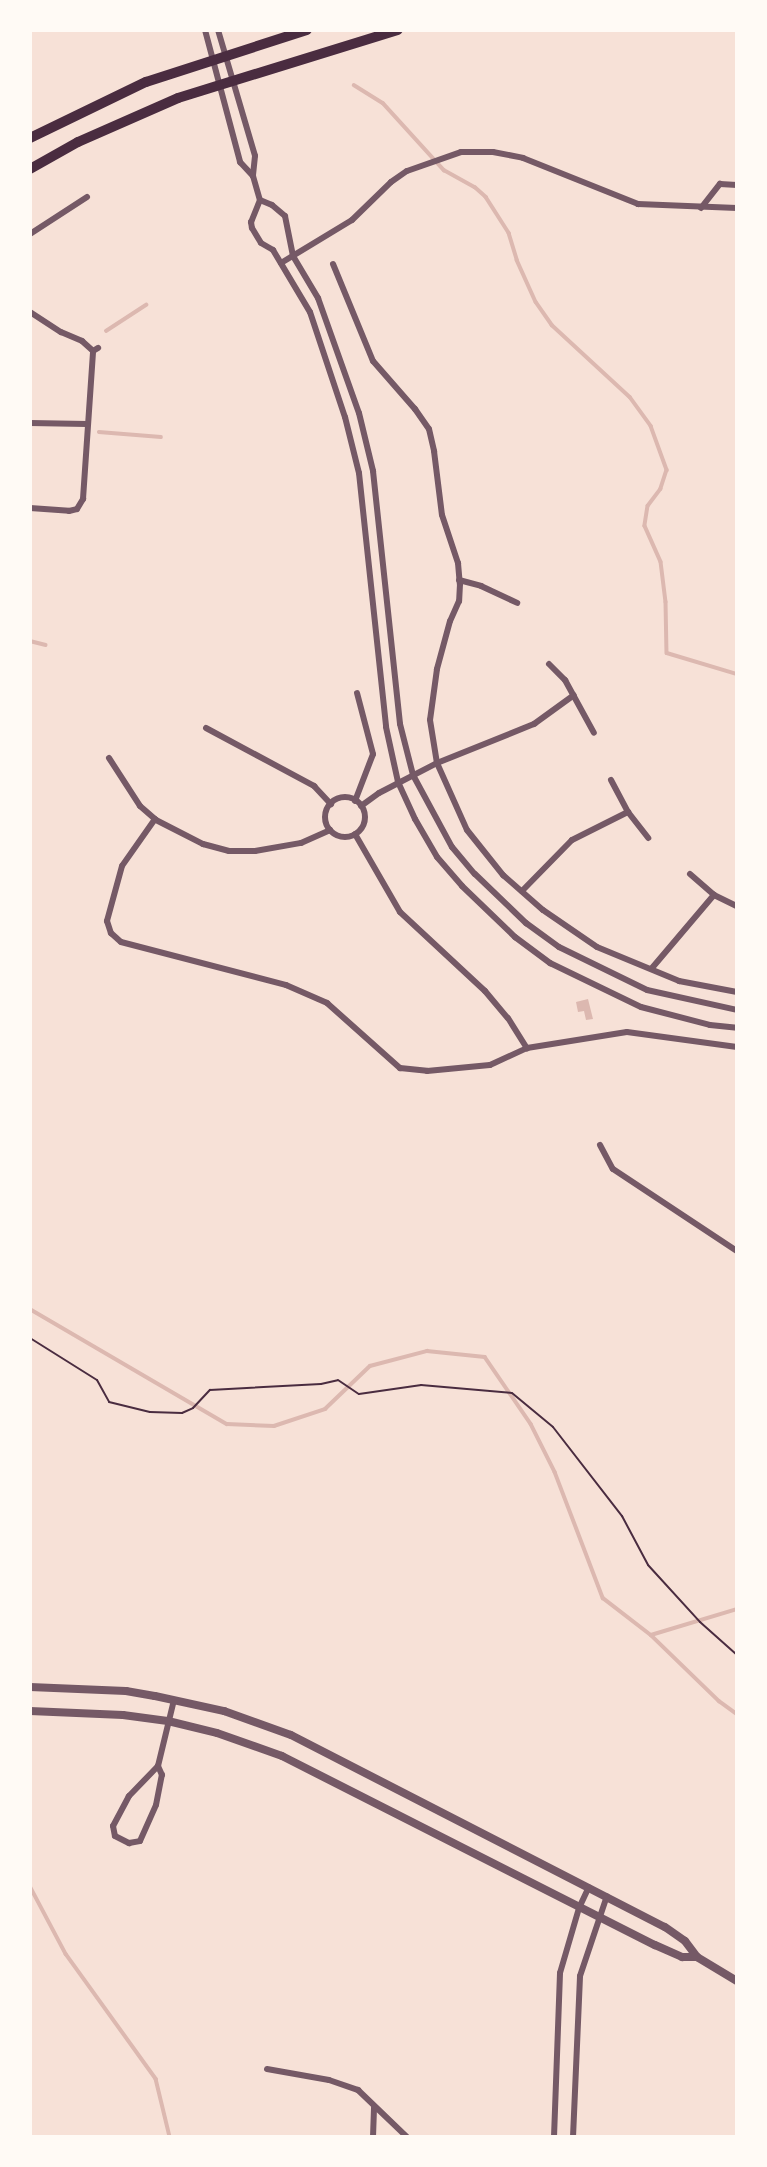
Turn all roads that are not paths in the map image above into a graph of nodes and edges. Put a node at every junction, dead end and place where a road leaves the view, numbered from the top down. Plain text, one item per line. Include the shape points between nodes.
1 (205, 30) edge
2 (218, 30) edge
3 (307, 30) edge
4 (398, 30) edge
5 (226, 55) junction
6 (211, 60) junction
7 (234, 80) junction
8 (218, 86) junction
9 (30, 138) edge
10 (30, 169) edge
11 (253, 176) junction
12 (737, 185) edge
13 (87, 197) dead end
14 (260, 200) junction
15 (701, 208) junction
16 (737, 208) edge
17 (30, 234) edge
18 (293, 256) junction
19 (281, 263) junction
20 (333, 264) dead end
21 (30, 312) edge
22 (30, 423) edge
23 (87, 424) junction
24 (30, 508) edge
25 (459, 580) junction
26 (517, 603) dead end
27 (549, 664) dead end
28 (358, 693) dead end
29 (574, 695) junction
30 (206, 728) dead end
31 (594, 733) dead end
32 (109, 758) dead end
33 (437, 763) junction
34 (413, 775) junction
35 (611, 780) dead end
36 (398, 782) junction
37 (355, 801) junction
38 (331, 804) junction
39 (361, 806) junction
40 (628, 812) junction
41 (155, 819) junction
42 (330, 830) junction
43 (355, 834) junction
44 (648, 838) dead end
45 (690, 874) dead end
46 (522, 891) junction
47 (714, 895) junction
48 (737, 906) edge
49 (652, 968) junction
50 (737, 992) edge
51 (737, 1010) edge
52 (737, 1028) edge
53 (737, 1047) edge
54 (527, 1048) junction
55 (600, 1145) dead end
56 (737, 1251) edge
57 (30, 1687) edge
58 (174, 1700) junction
59 (30, 1711) edge
60 (168, 1721) junction
61 (158, 1766) junction
62 (589, 1887) junction
63 (607, 1896) junction
64 (579, 1908) junction
65 (598, 1916) junction
66 (697, 1957) junction
67 (737, 1981) edge
68 (267, 2069) dead end
69 (374, 2106) junction
70 (373, 2137) edge
71 (407, 2137) edge
72 (554, 2137) edge
73 (573, 2137) edge

1 - 6 street
2 - 5 street
3 - 5 main road
4 - 7 main road
5 - 6 main road
5 - 7 street
6 - 8 street
6 - 9 main road via 146,82
7 - 8 main road
7 - 11 street via 255,156
8 - 10 main road via 130,118
8 - 11 street via 240,162
11 - 14 street
12 - 15 street via 720,184
13 - 17 street
14 - 18 street via 285,216
14 - 19 street via 252,228
15 - 16 street
15 - 18 street via 638,204 523,158 461,152 407,171 352,220
18 - 19 street
18 - 34 street via 318,298 336,342 373,471 400,724
19 - 36 street via 310,312 359,473 386,727
20 - 25 street via 373,361 397,384 429,429 442,515
21 - 23 street via 95,349
22 - 23 street
23 - 24 street via 80,506 69,511
25 - 26 street
25 - 33 street via 459,601 432,694 430,720
27 - 29 street
28 - 37 street via 373,754
29 - 31 street
29 - 33 street via 534,724
30 - 38 street via 314,786
32 - 41 street
33 - 34 street
33 - 46 street via 467,830
34 - 36 street
34 - 51 street via 452,847 467,865 526,923 559,947 647,990
35 - 40 street
36 - 39 street
36 - 52 street via 438,857 498,921 541,956 641,1007
37 - 38 street via 342,798
37 - 39 street
38 - 42 street via 326,814
39 - 43 street via 363,824
40 - 44 street
40 - 46 street via 572,840
41 - 42 street via 203,844 229,850 281,848
41 - 54 street via 122,866 107,934 121,942 286,985 327,1003 400,1068 411,1071 490,1065
42 - 43 street via 345,837
43 - 54 street via 400,912 485,991
45 - 47 street
46 - 49 street via 597,947
47 - 48 street
47 - 49 street
49 - 50 street via 679,981
53 - 54 street via 627,1032
55 - 56 street via 613,1169
57 - 58 street via 125,1691
58 - 60 street
58 - 62 street via 223,1711 291,1735
59 - 60 street
60 - 61 street
60 - 64 street via 282,1756
61 - 61 street via 129,1796 113,1826 116,1836 129,1843 140,1841 149,1826 162,1774
62 - 63 street
62 - 64 street
63 - 65 street
63 - 66 street via 665,1927
64 - 65 street
64 - 72 street via 560,1973
65 - 66 street via 682,1957
65 - 73 street via 580,1976
66 - 67 street
68 - 69 street via 338,2083 358,2090
69 - 70 street
69 - 71 street

